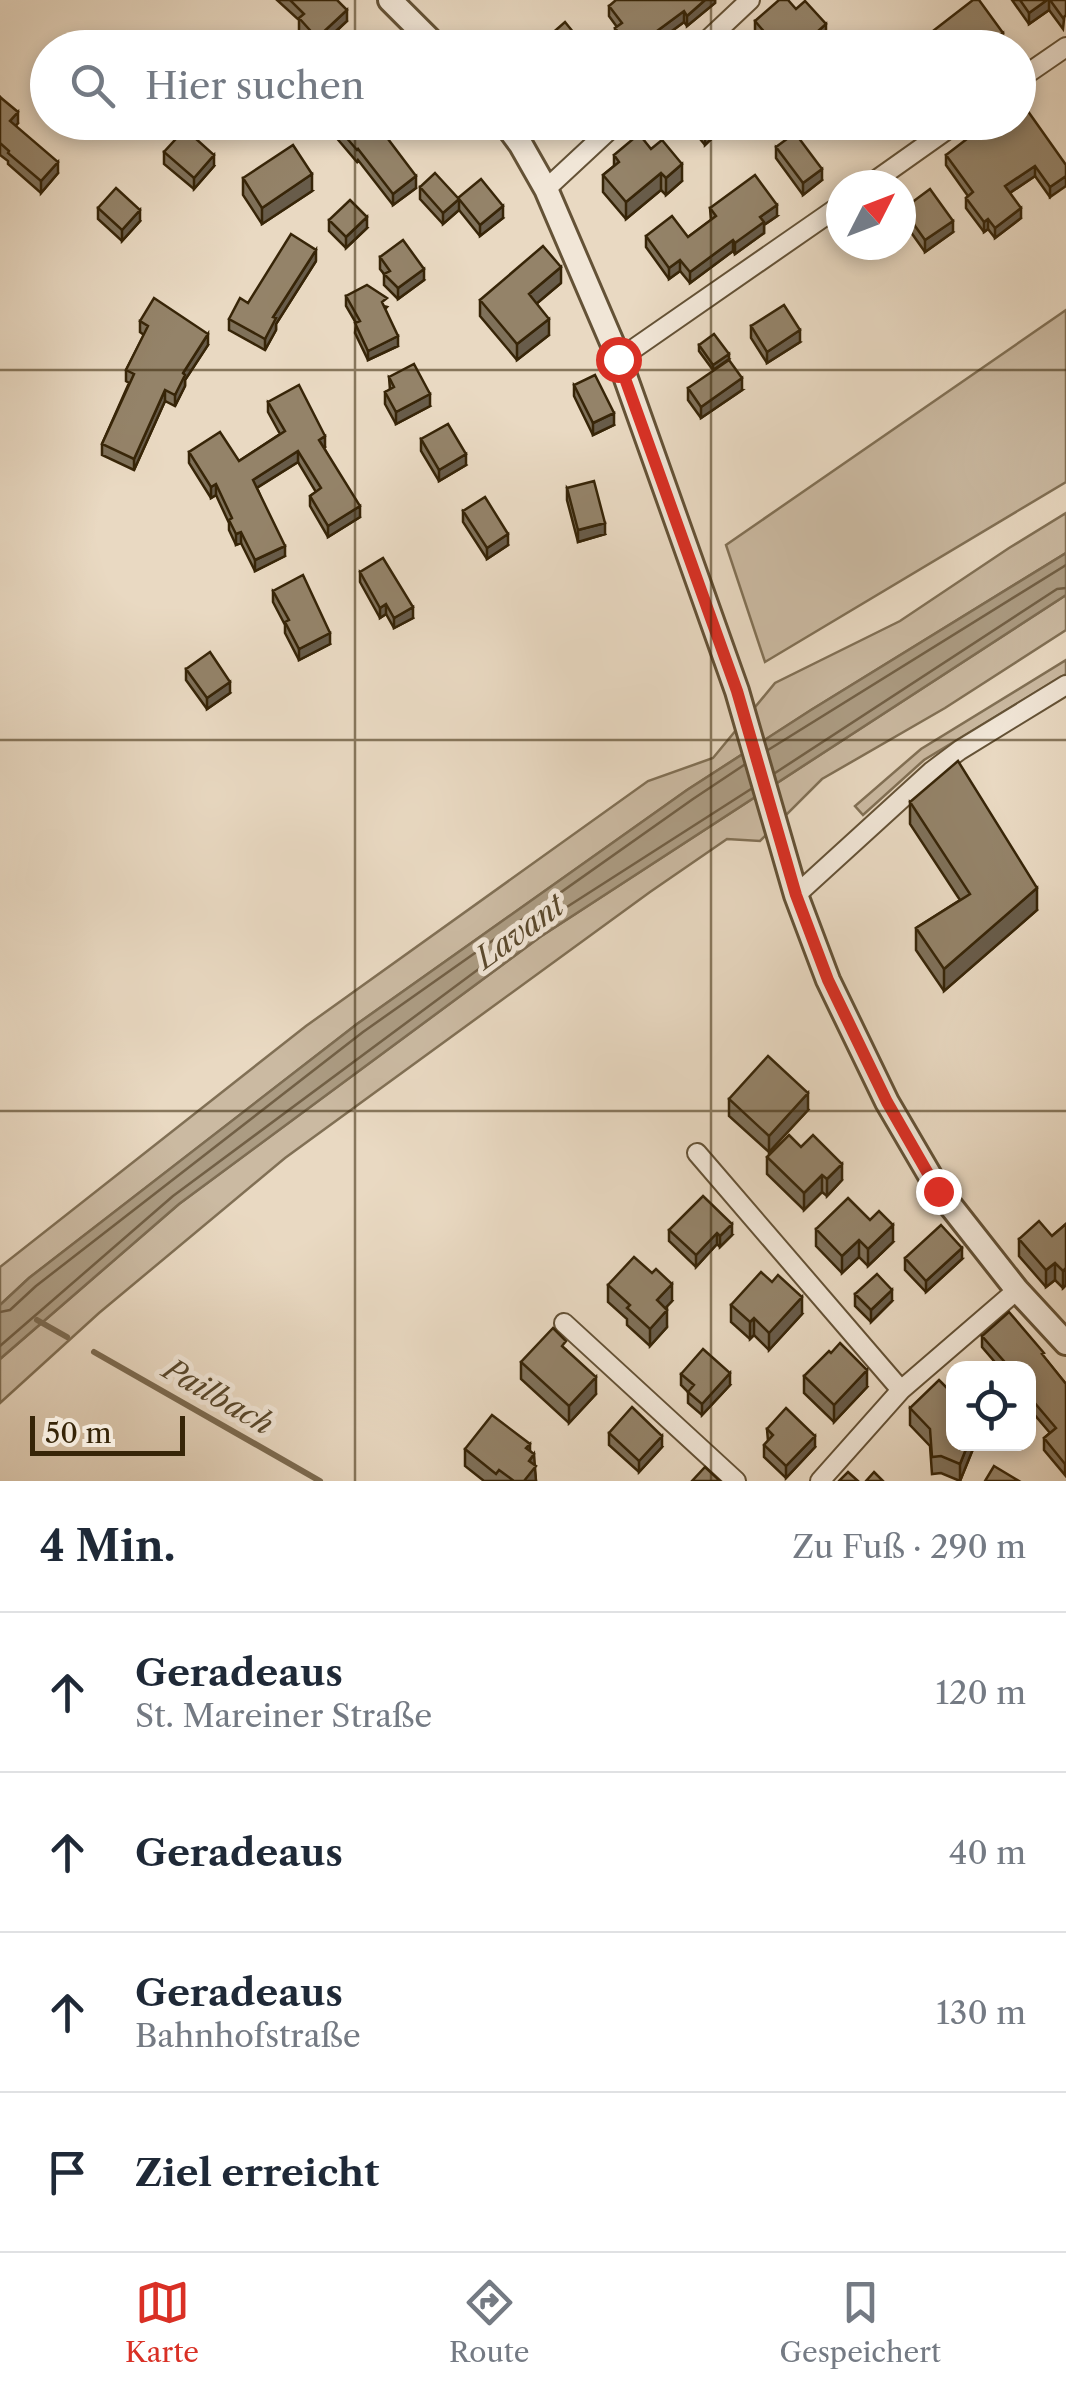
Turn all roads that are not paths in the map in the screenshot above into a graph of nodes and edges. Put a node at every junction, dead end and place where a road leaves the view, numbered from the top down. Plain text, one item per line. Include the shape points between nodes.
1 (390, 0) edge
2 (750, 0) edge
3 (420, 30) edge
4 (718, 30) edge
5 (1066, 47) edge
6 (1036, 68) edge
7 (517, 140) edge
8 (598, 140) edge
9 (933, 140) edge
10 (890, 170) edge
11 (546, 188) junction
12 (826, 214) edge
13 (618, 359) junction
14 (1066, 685) edge
15 (796, 895) junction
16 (697, 1153) dead end
17 (1016, 1290) junction
18 (564, 1323) dead end
19 (1066, 1343) edge
20 (901, 1390) junction
21 (736, 1481) edge
22 (820, 1481) edge

1 - 3 street
2 - 4 street
5 - 6 street
7 - 11 street
8 - 11 street
9 - 10 street
11 - 13 street
12 - 13 street
13 - 15 street via 740,702
14 - 15 street via 932,771
15 - 17 street via 887,1102 938,1191
16 - 20 street
17 - 19 street
17 - 20 street
18 - 21 street
20 - 22 street

